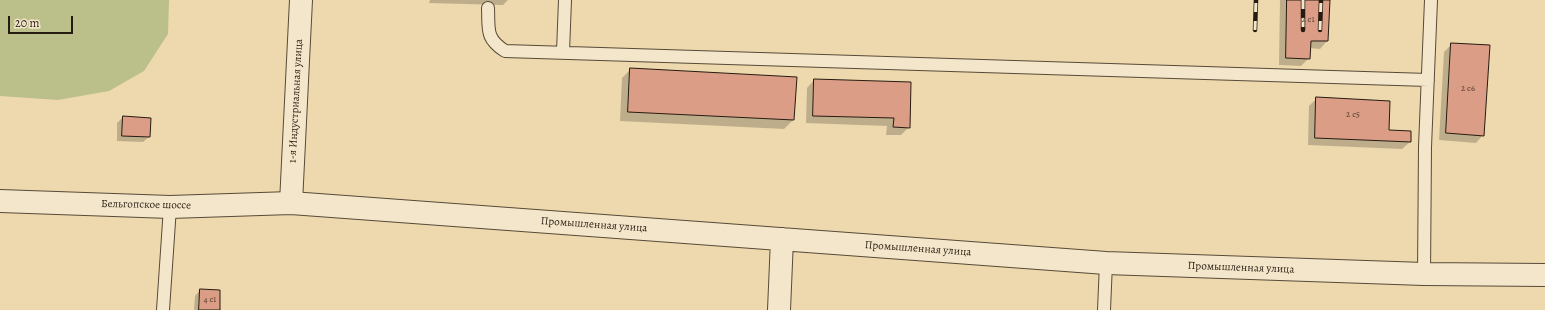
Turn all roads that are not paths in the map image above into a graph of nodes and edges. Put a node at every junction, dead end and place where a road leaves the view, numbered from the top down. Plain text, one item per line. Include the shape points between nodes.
1 (301, 0) edge
2 (565, 0) edge
3 (1431, 0) edge
4 (488, 8) dead end
5 (563, 52) junction
6 (1428, 80) junction
7 (0, 201) edge
8 (291, 203) junction
9 (170, 207) junction
10 (782, 239) junction
11 (1106, 263) junction
12 (1424, 274) junction
13 (1545, 275) edge
14 (163, 310) edge
15 (779, 310) edge
16 (1104, 310) edge

1 - 8 street, 1-я Индустриальная улица
2 - 5 lane
3 - 6 lane
4 - 5 lane via 489,35 495,44 505,50
5 - 6 lane
6 - 12 lane
7 - 9 street, Бельгопское шоссе
8 - 9 street, Бельгопское шоссе
8 - 10 street, Промышленная улица
9 - 14 lane
10 - 11 street, Промышленная улица
10 - 15 street
11 - 12 street, Промышленная улица
11 - 16 lane
12 - 13 street, Промышленная улица

